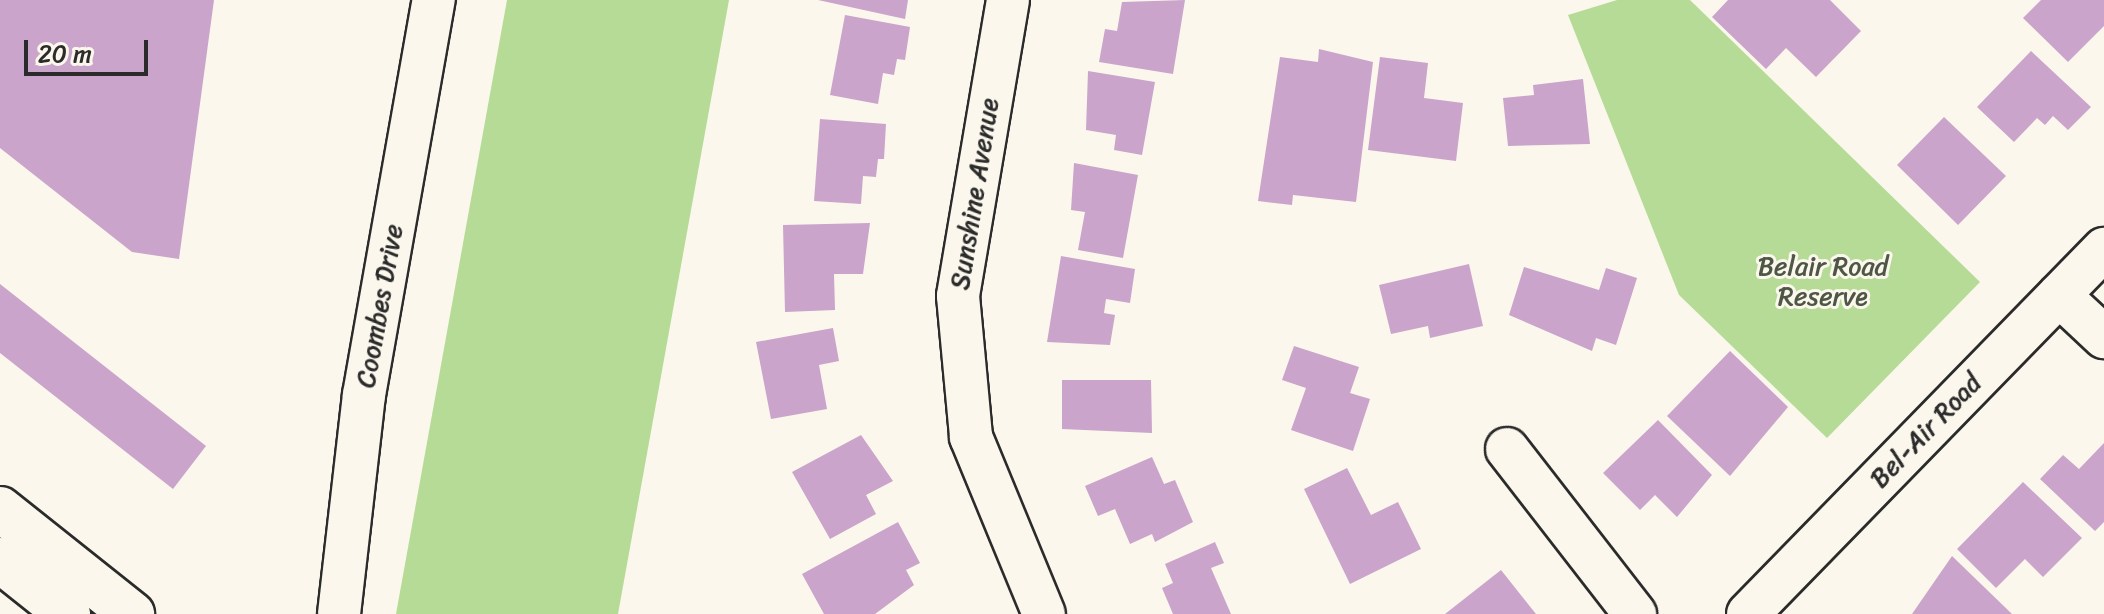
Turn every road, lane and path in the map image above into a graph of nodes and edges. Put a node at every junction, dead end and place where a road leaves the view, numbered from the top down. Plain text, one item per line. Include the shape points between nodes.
1 (434, 0) edge
2 (1008, 0) edge
3 (2104, 249) edge
4 (2059, 295) junction
5 (2104, 337) edge
6 (1507, 449) dead end
7 (0, 509) edge
8 (0, 560) edge
9 (68, 614) edge
10 (132, 614) edge
11 (339, 614) edge
12 (1044, 614) edge
13 (1635, 614) edge
14 (1748, 614) edge

1 - 11 street, Coombes Drive via 364,395
2 - 12 street, Sunshine Avenue via 959,281 962,380 983,472
3 - 4 street, Bel-Air Road
4 - 5 street
4 - 14 street, Bel-Air Road
6 - 13 street
7 - 10 street
8 - 9 street

